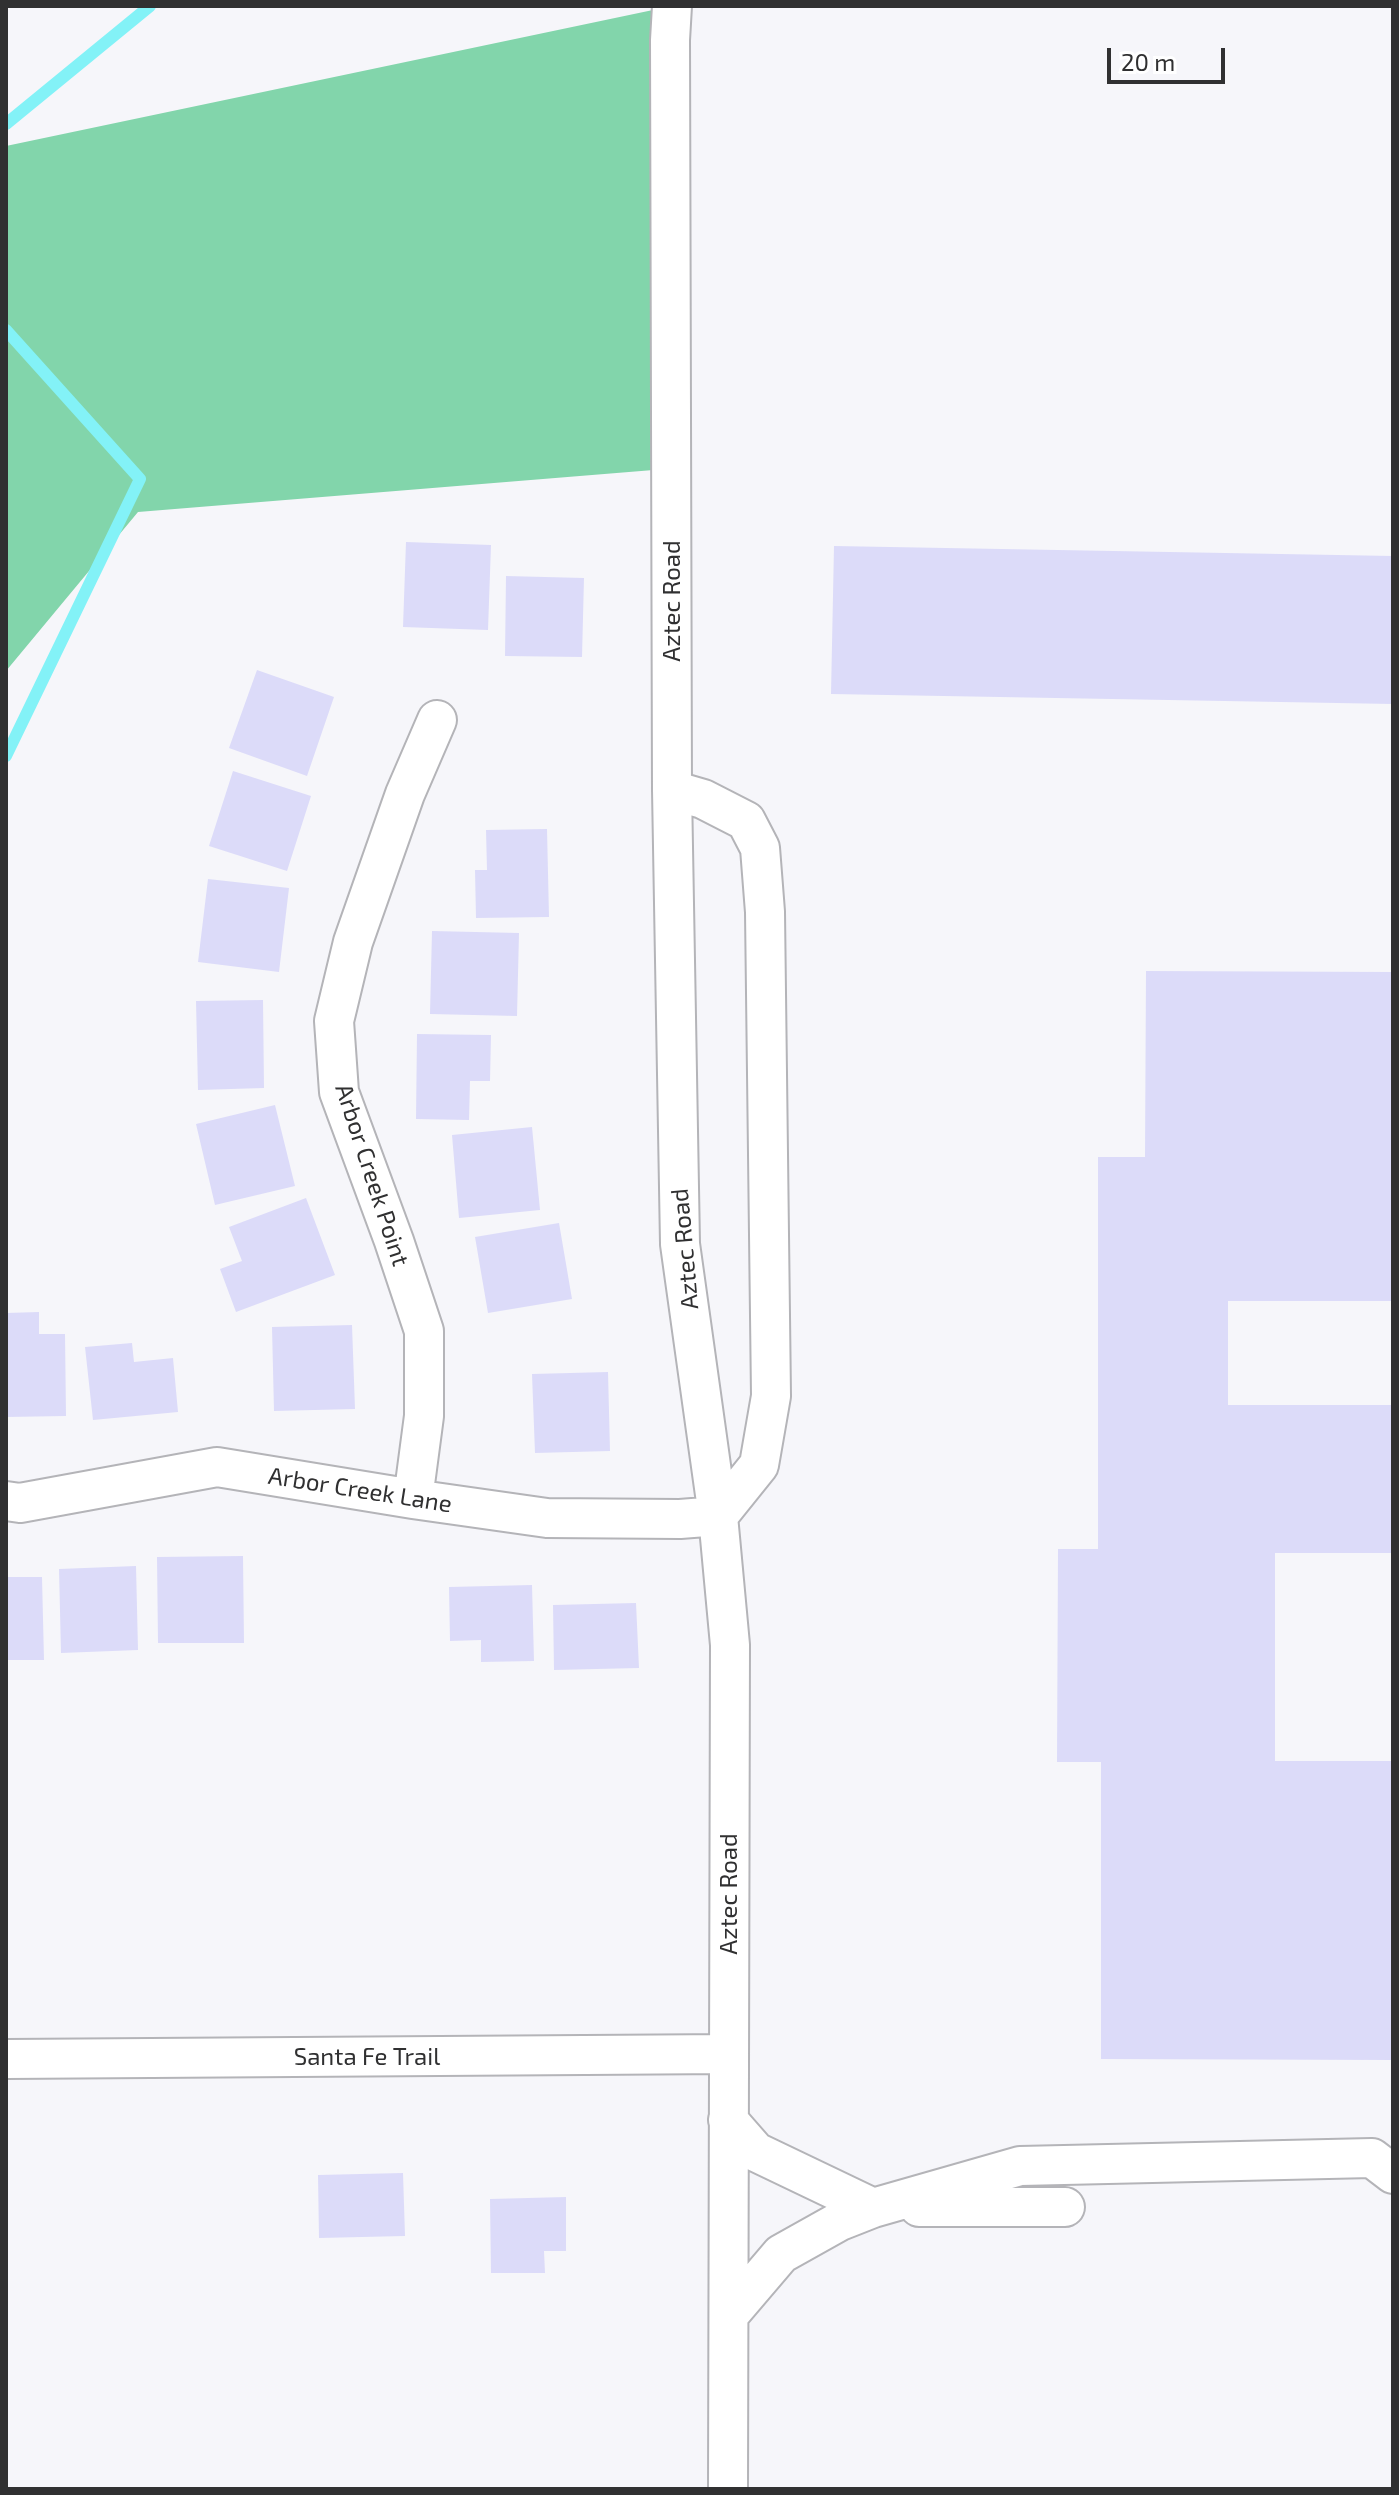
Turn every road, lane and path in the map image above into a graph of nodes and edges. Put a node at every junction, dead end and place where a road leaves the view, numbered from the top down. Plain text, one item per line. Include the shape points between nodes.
1 (672, 6) edge
2 (437, 720) dead end
3 (672, 790) junction
4 (413, 1499) junction
5 (6, 1501) edge
6 (718, 1516) junction
7 (729, 2054) junction
8 (6, 2059) edge
9 (728, 2120) junction
10 (1393, 2174) edge
11 (1065, 2207) dead end
12 (873, 2208) junction
13 (729, 2315) junction
14 (728, 2489) edge

1 - 3 street, Aztec Road
2 - 4 street, Arbor Creek Point via 353,942 334,1021 339,1092 424,1331 424,1416
3 - 6 street, Aztec Road via 680,1244
3 - 6 street via 746,821 760,848 765,912 771,1396 759,1465
4 - 5 street, Arbor Creek Lane via 217,1467 20,1503
4 - 6 street, Arbor Creek Lane via 547,1518
6 - 7 street, Aztec Road via 730,1645
7 - 8 street, Santa Fe Trail
7 - 9 street, Aztec Road
9 - 12 street via 756,2152
9 - 13 street, Aztec Road
10 - 12 street via 1372,2158 1020,2166
11 - 12 street
12 - 13 street via 781,2254
13 - 14 street, Aztec Road

